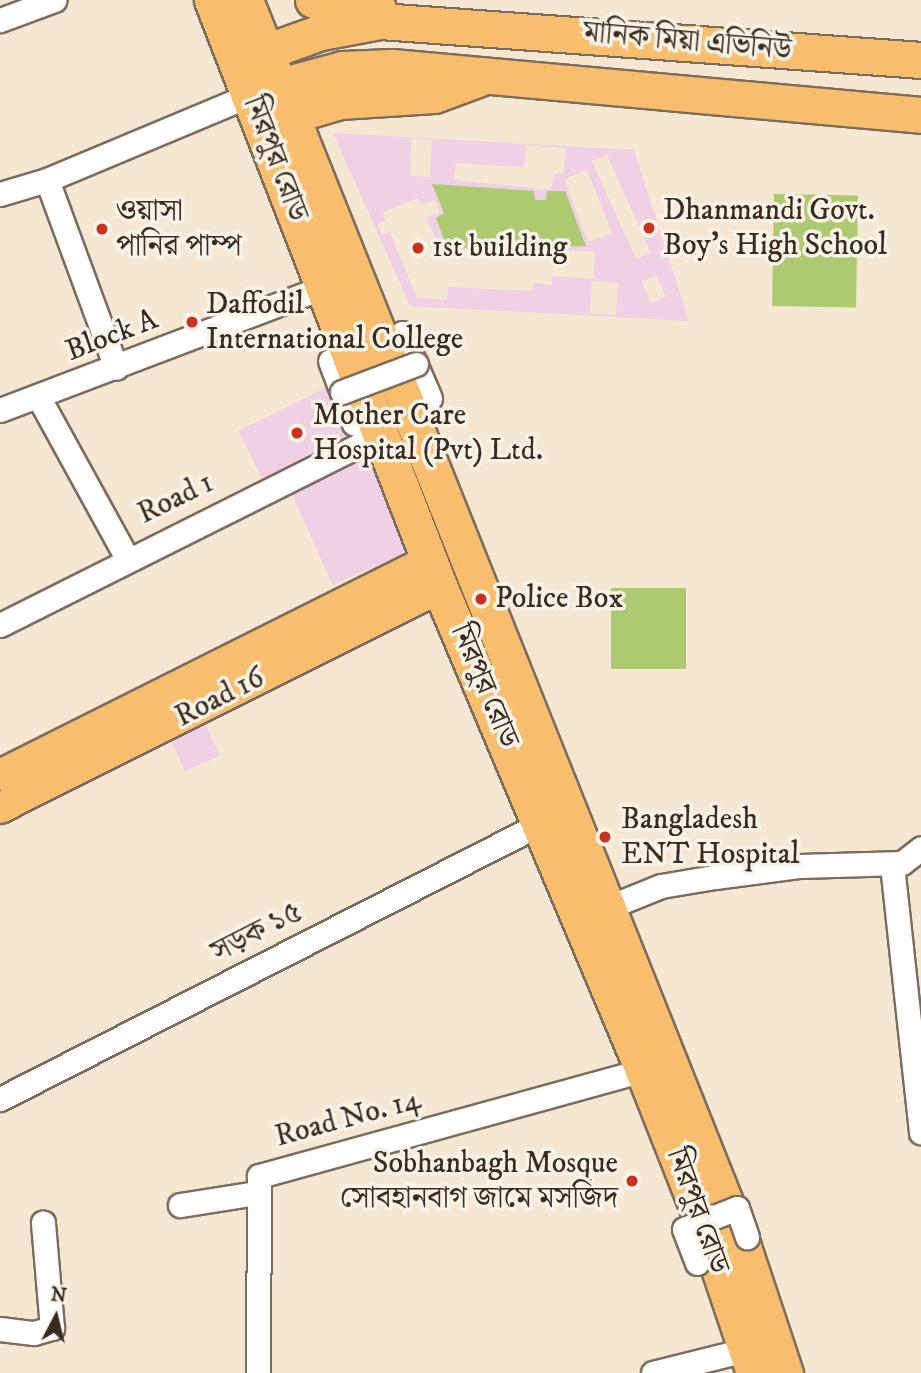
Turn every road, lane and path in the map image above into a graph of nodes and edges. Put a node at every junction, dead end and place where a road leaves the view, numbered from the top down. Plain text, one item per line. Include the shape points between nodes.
1 (54, 0) edge
2 (212, 0) edge
3 (245, 0) edge
4 (313, 0) edge
5 (0, 20) edge
6 (453, 23) junction
7 (253, 56) junction
8 (921, 60) edge
9 (275, 98) junction
10 (921, 115) edge
11 (47, 180) junction
12 (0, 194) edge
13 (324, 287) junction
14 (402, 333) dead end
15 (330, 361) dead end
16 (416, 363) junction
17 (116, 368) junction
18 (342, 392) junction
19 (40, 398) junction
20 (430, 398) dead end
21 (0, 410) edge
22 (368, 429) junction
23 (127, 558) junction
24 (435, 574) junction
25 (472, 574) junction
26 (0, 625) edge
27 (95, 727) junction
28 (110, 753) junction
29 (0, 775) edge
30 (0, 808) edge
31 (542, 822) junction
32 (921, 848) edge
33 (892, 865) junction
34 (609, 907) junction
35 (643, 1070) junction
36 (0, 1099) edge
37 (670, 1103) junction
38 (921, 1132) edge
39 (257, 1193) junction
40 (180, 1205) dead end
41 (43, 1222) dead end
42 (747, 1237) dead end
43 (697, 1263) dead end
44 (0, 1329) edge
45 (749, 1362) edge
46 (258, 1373) edge
47 (653, 1373) edge
48 (785, 1373) edge

1 - 5 street
2 - 7 highway, মিরপুর রোড
3 - 7 highway, মিরপুর রোড
4 - 6 highway, মানিক মিয়া এভিনিউ via 390,8
6 - 7 highway, মানিক মিয়া এভিনিউ via 354,24
6 - 8 highway, মানিক মিয়া এভিনিউ
7 - 9 highway, মিরপুর রোড
9 - 10 highway, মানিক মিয়া এভিনিউ via 340,101 434,95 486,75
9 - 11 street
9 - 13 highway, মিরপুর রোড
9 - 25 highway, মিরপুর রোড
11 - 12 street
11 - 17 street
13 - 17 street, Block A
13 - 22 highway, মিরপুর রোড
14 - 16 street
15 - 18 street
16 - 18 street, bridge
16 - 20 street
17 - 19 street, Block A
18 - 22 street
19 - 21 street, Block A
19 - 23 street
22 - 23 street, Road 1
22 - 24 highway, মিরপুর রোড
23 - 26 street, Road 1
24 - 25 highway
24 - 27 main road, Road 16
24 - 28 main road, Road 16
24 - 31 highway, মিরপুর রোড
25 - 34 highway, মিরপুর রোড
27 - 28 main road
27 - 29 main road, Road 16
28 - 30 main road, Road 16
31 - 35 highway, মিরপুর রোড
31 - 36 street, সড়ক ১৫
32 - 33 street
33 - 34 street via 800,866 715,877 662,886
33 - 38 street
34 - 37 highway, মিরপুর রোড
35 - 37 highway, মিরপুর রোড
35 - 39 street, Road No. 14 via 258,1176
37 - 45 highway, মিরপুর রোড
37 - 48 highway, মিরপুর রোড via 743,1247
39 - 40 street
39 - 46 street
41 - 44 street via 52,1328 34,1333
42 - 43 street, bridge via 737,1208 684,1229
45 - 47 street

